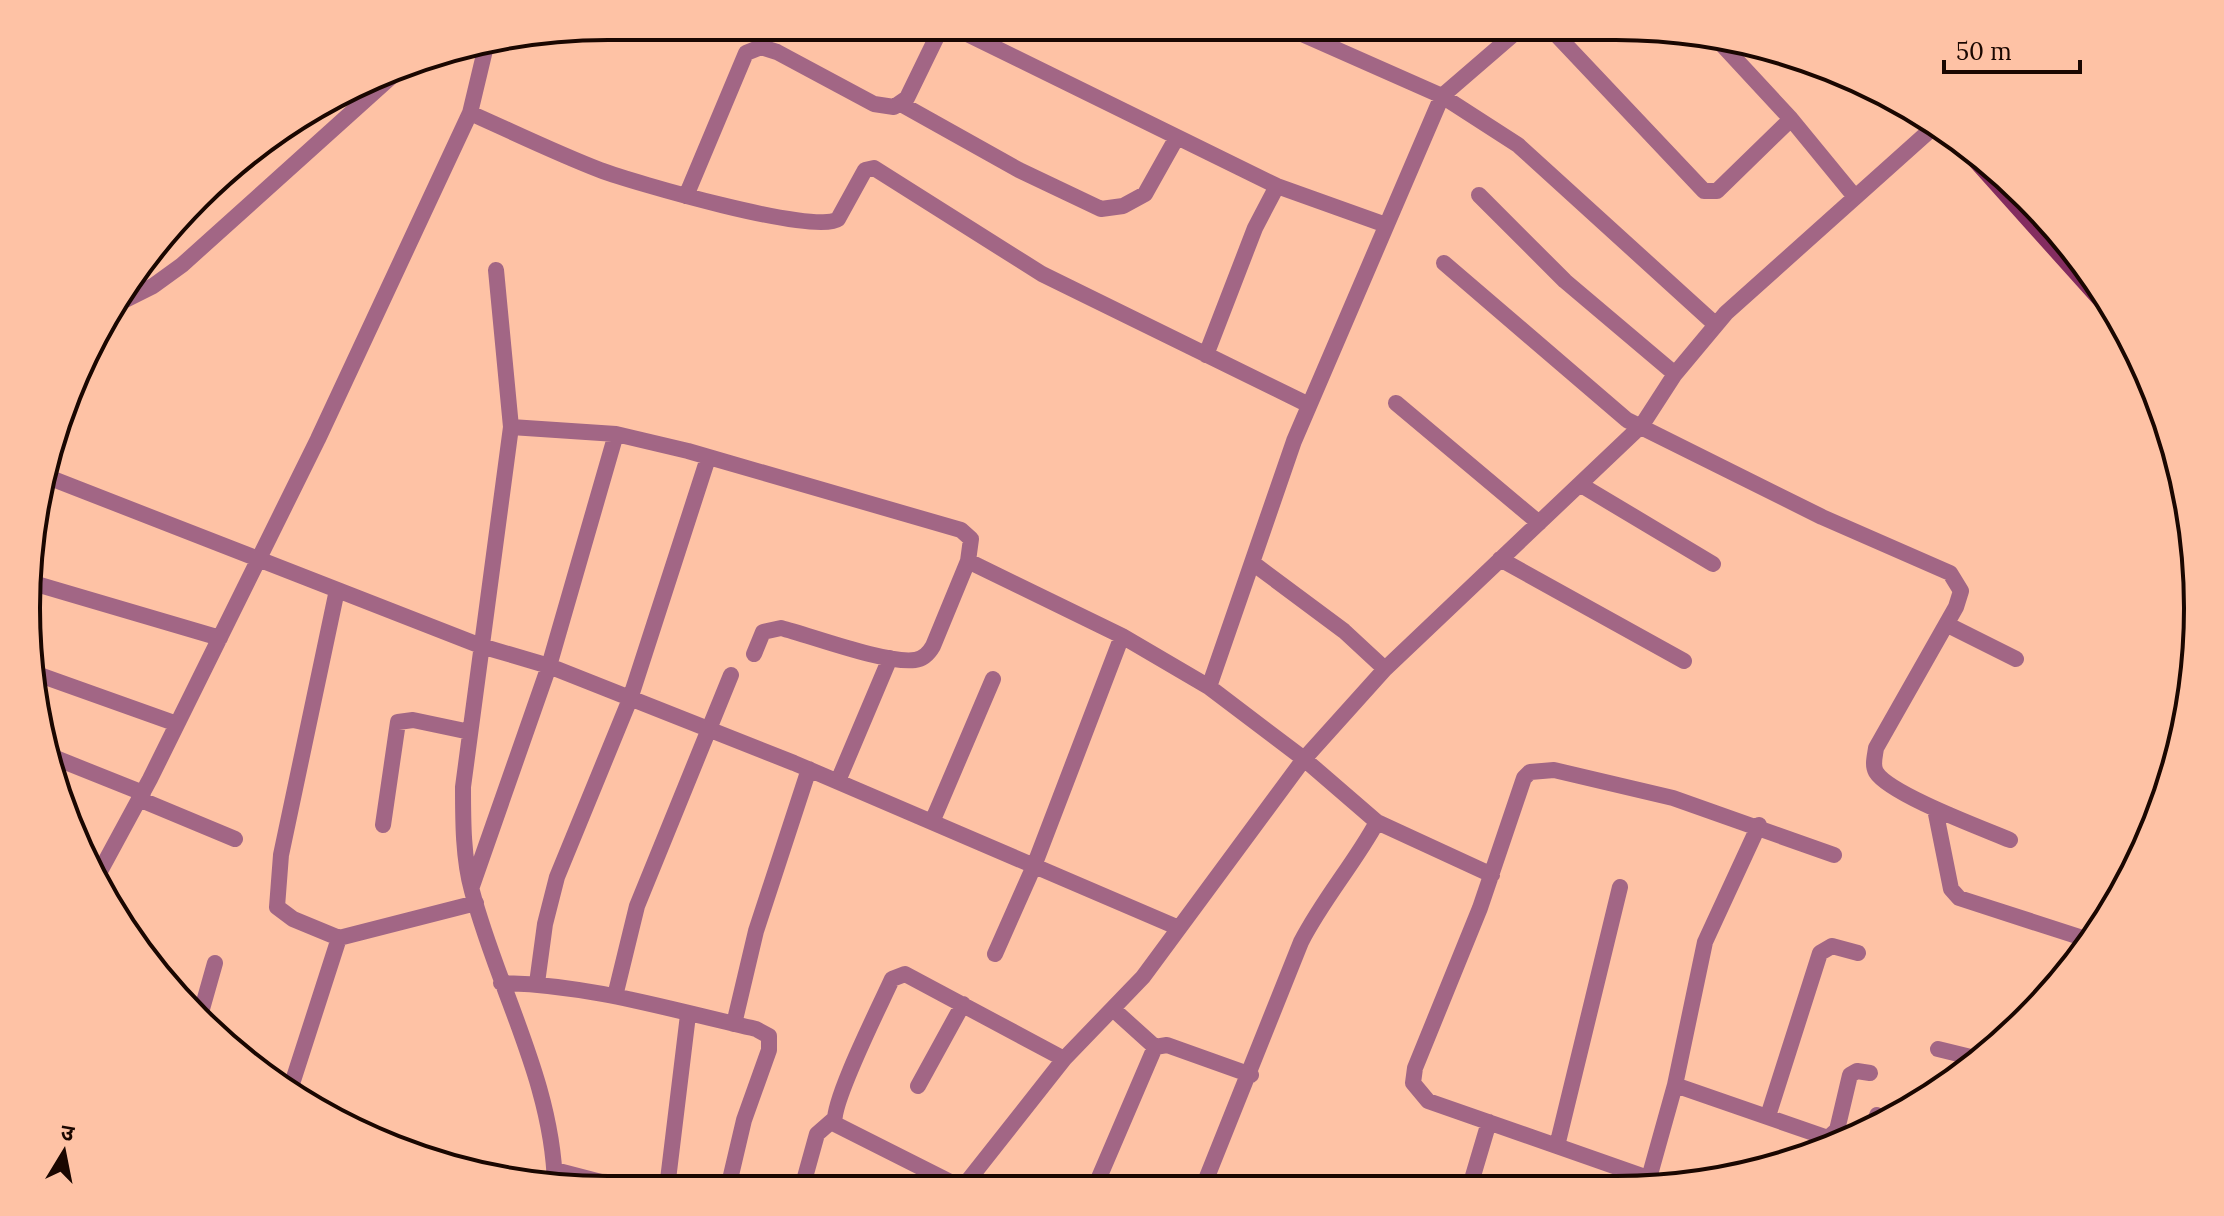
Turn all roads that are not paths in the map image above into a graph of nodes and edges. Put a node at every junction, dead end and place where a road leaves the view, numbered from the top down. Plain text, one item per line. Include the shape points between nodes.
1 (935, 40) edge
2 (980, 40) edge
3 (1315, 40) edge
4 (1507, 40) edge
5 (1561, 40) edge
6 (1728, 51) edge
7 (484, 54) edge
8 (377, 90) edge
9 (1442, 96) junction
10 (901, 104) junction
11 (470, 113) junction
12 (1791, 119) junction
13 (1927, 133) edge
14 (1177, 137) junction
15 (1277, 186) junction
16 (1479, 195) dead end
17 (686, 196) junction
18 (2007, 196) edge
19 (1855, 197) junction
20 (1386, 225) junction
21 (1444, 263) dead end
22 (2069, 266) edge
23 (496, 270) dead end
24 (134, 296) edge
25 (1716, 325) junction
26 (1206, 355) junction
27 (1675, 374) junction
28 (1396, 403) dead end
29 (1309, 405) junction
30 (1642, 425) junction
31 (511, 427) junction
32 (616, 434) junction
33 (708, 458) junction
34 (55, 480) edge
35 (1581, 485) junction
36 (1539, 523) junction
37 (1500, 559) junction
38 (258, 560) junction
39 (968, 561) junction
40 (1254, 564) junction
41 (1713, 564) dead end
42 (41, 585) edge
43 (337, 590) junction
44 (1948, 625) junction
45 (1122, 636) junction
46 (220, 638) junction
47 (481, 646) junction
48 (754, 654) dead end
49 (890, 658) junction
50 (2016, 659) dead end
51 (1684, 661) dead end
52 (549, 666) junction
53 (1385, 669) junction
54 (731, 675) dead end
55 (44, 677) edge
56 (993, 679) dead end
57 (1209, 687) junction
58 (630, 699) junction
59 (177, 724) junction
60 (710, 730) junction
61 (470, 732) junction
62 (1304, 759) junction
63 (61, 760) edge
64 (809, 769) junction
65 (838, 781) junction
66 (141, 796) junction
67 (1935, 809) junction
68 (932, 822) junction
69 (1377, 822) junction
70 (383, 825) dead end
71 (1759, 825) junction
72 (235, 839) dead end
73 (2010, 840) dead end
74 (1834, 855) dead end
75 (103, 866) edge
76 (1034, 866) junction
77 (1492, 875) junction
78 (1620, 887) dead end
79 (474, 897) junction
80 (1179, 928) junction
81 (2079, 937) edge
82 (339, 938) junction
83 (1858, 953) dead end
84 (995, 954) dead end
85 (215, 963) dead end
86 (501, 983) junction
87 (537, 983) junction
88 (615, 996) junction
89 (963, 1004) junction
90 (203, 1006) edge
91 (1114, 1010) junction
92 (688, 1015) junction
93 (734, 1024) junction
94 (1155, 1047) junction
95 (1938, 1049) dead end
96 (1966, 1056) edge
97 (1064, 1059) junction
98 (1870, 1073) dead end
99 (1251, 1075) junction
100 (293, 1081) edge
101 (1675, 1085) junction
102 (918, 1086) dead end
103 (1768, 1116) junction
104 (833, 1120) junction
105 (1489, 1122) junction
106 (1835, 1132) edge
107 (1825, 1136) edge
108 (1557, 1146) junction
109 (554, 1173) edge
110 (1641, 1175) edge
111 (1650, 1175) edge
112 (668, 1176) edge
113 (731, 1176) edge
114 (805, 1176) edge
115 (938, 1176) edge
116 (970, 1176) edge
117 (1100, 1176) edge
118 (1208, 1176) edge
119 (1473, 1176) edge

1 - 10 street
2 - 14 street
3 - 9 street
4 - 9 street
5 - 12 street via 1704,191 1717,191
6 - 12 street
7 - 11 street
8 - 24 street via 182,265
9 - 20 street
9 - 25 street via 1518,145
10 - 14 street via 1101,209 1123,206 1145,194
10 - 17 street via 874,104 777,52 754,48 741,62
11 - 17 street via 601,170
11 - 38 street
12 - 19 street
13 - 19 street
14 - 15 street
15 - 20 street
15 - 26 street via 1255,228
16 - 27 street via 1565,281
17 - 26 street via 827,224 838,219 867,168 874,168 1042,274
18 - 22 main road
19 - 25 street
20 - 29 street
21 - 30 street via 1601,399
23 - 31 street
25 - 27 street
26 - 29 street
27 - 30 street
28 - 36 street
29 - 40 street
30 - 35 street
30 - 44 street via 1822,517 1950,573 1961,591
31 - 32 street
31 - 47 street
32 - 33 street
32 - 52 street
33 - 39 street via 961,530 971,539
33 - 58 street
34 - 38 street
35 - 36 street
35 - 41 street
36 - 37 street
37 - 51 street
37 - 53 street
38 - 43 street
38 - 46 street
39 - 45 street
39 - 49 street via 929,652 918,660
40 - 53 street via 1344,631
40 - 57 street
42 - 46 street
43 - 47 street
43 - 82 street via 276,894 277,907 286,914
44 - 50 street
44 - 67 street via 1876,748 1874,762 1882,779
45 - 57 street
45 - 76 street
46 - 59 street
47 - 52 street
47 - 61 street
48 - 49 street via 763,632 781,628
49 - 65 street
52 - 58 street
52 - 79 street
53 - 62 street
54 - 60 street
55 - 59 street
56 - 68 street
57 - 62 street
58 - 60 street
58 - 87 street via 557,877
59 - 66 street
60 - 64 street
60 - 88 street via 637,906
61 - 70 street via 413,720 398,722
61 - 79 street via 463,818
62 - 69 street
62 - 80 street
63 - 66 street
64 - 65 street
64 - 93 street via 756,931
65 - 68 street
66 - 72 street
66 - 75 street
67 - 73 street
67 - 81 street via 1951,889 1959,898
68 - 76 street
69 - 77 street
69 - 99 street via 1353,865 1316,912
71 - 74 street
71 - 77 street via 1673,798 1530,772
71 - 101 street via 1705,942
76 - 80 street
76 - 84 street
77 - 105 street via 1413,1083 1428,1101
78 - 108 street
79 - 82 street
79 - 86 street
80 - 91 street
82 - 100 street
83 - 103 street via 1832,946 1820,953
85 - 90 street
86 - 87 street
86 - 109 street via 546,1107
87 - 88 street
88 - 92 street
89 - 97 street
89 - 102 street
89 - 104 street via 905,974 895,975
91 - 94 street
91 - 97 street
92 - 93 street
92 - 112 street
93 - 113 street via 763,1032 770,1043
94 - 99 street via 1167,1045
94 - 117 street
95 - 96 street
97 - 116 street
98 - 106 street via 1850,1075
99 - 118 street
101 - 103 street
101 - 111 street
103 - 107 street
104 - 114 street via 817,1134
104 - 115 street via 842,1131
105 - 108 street
105 - 119 street
108 - 110 street

